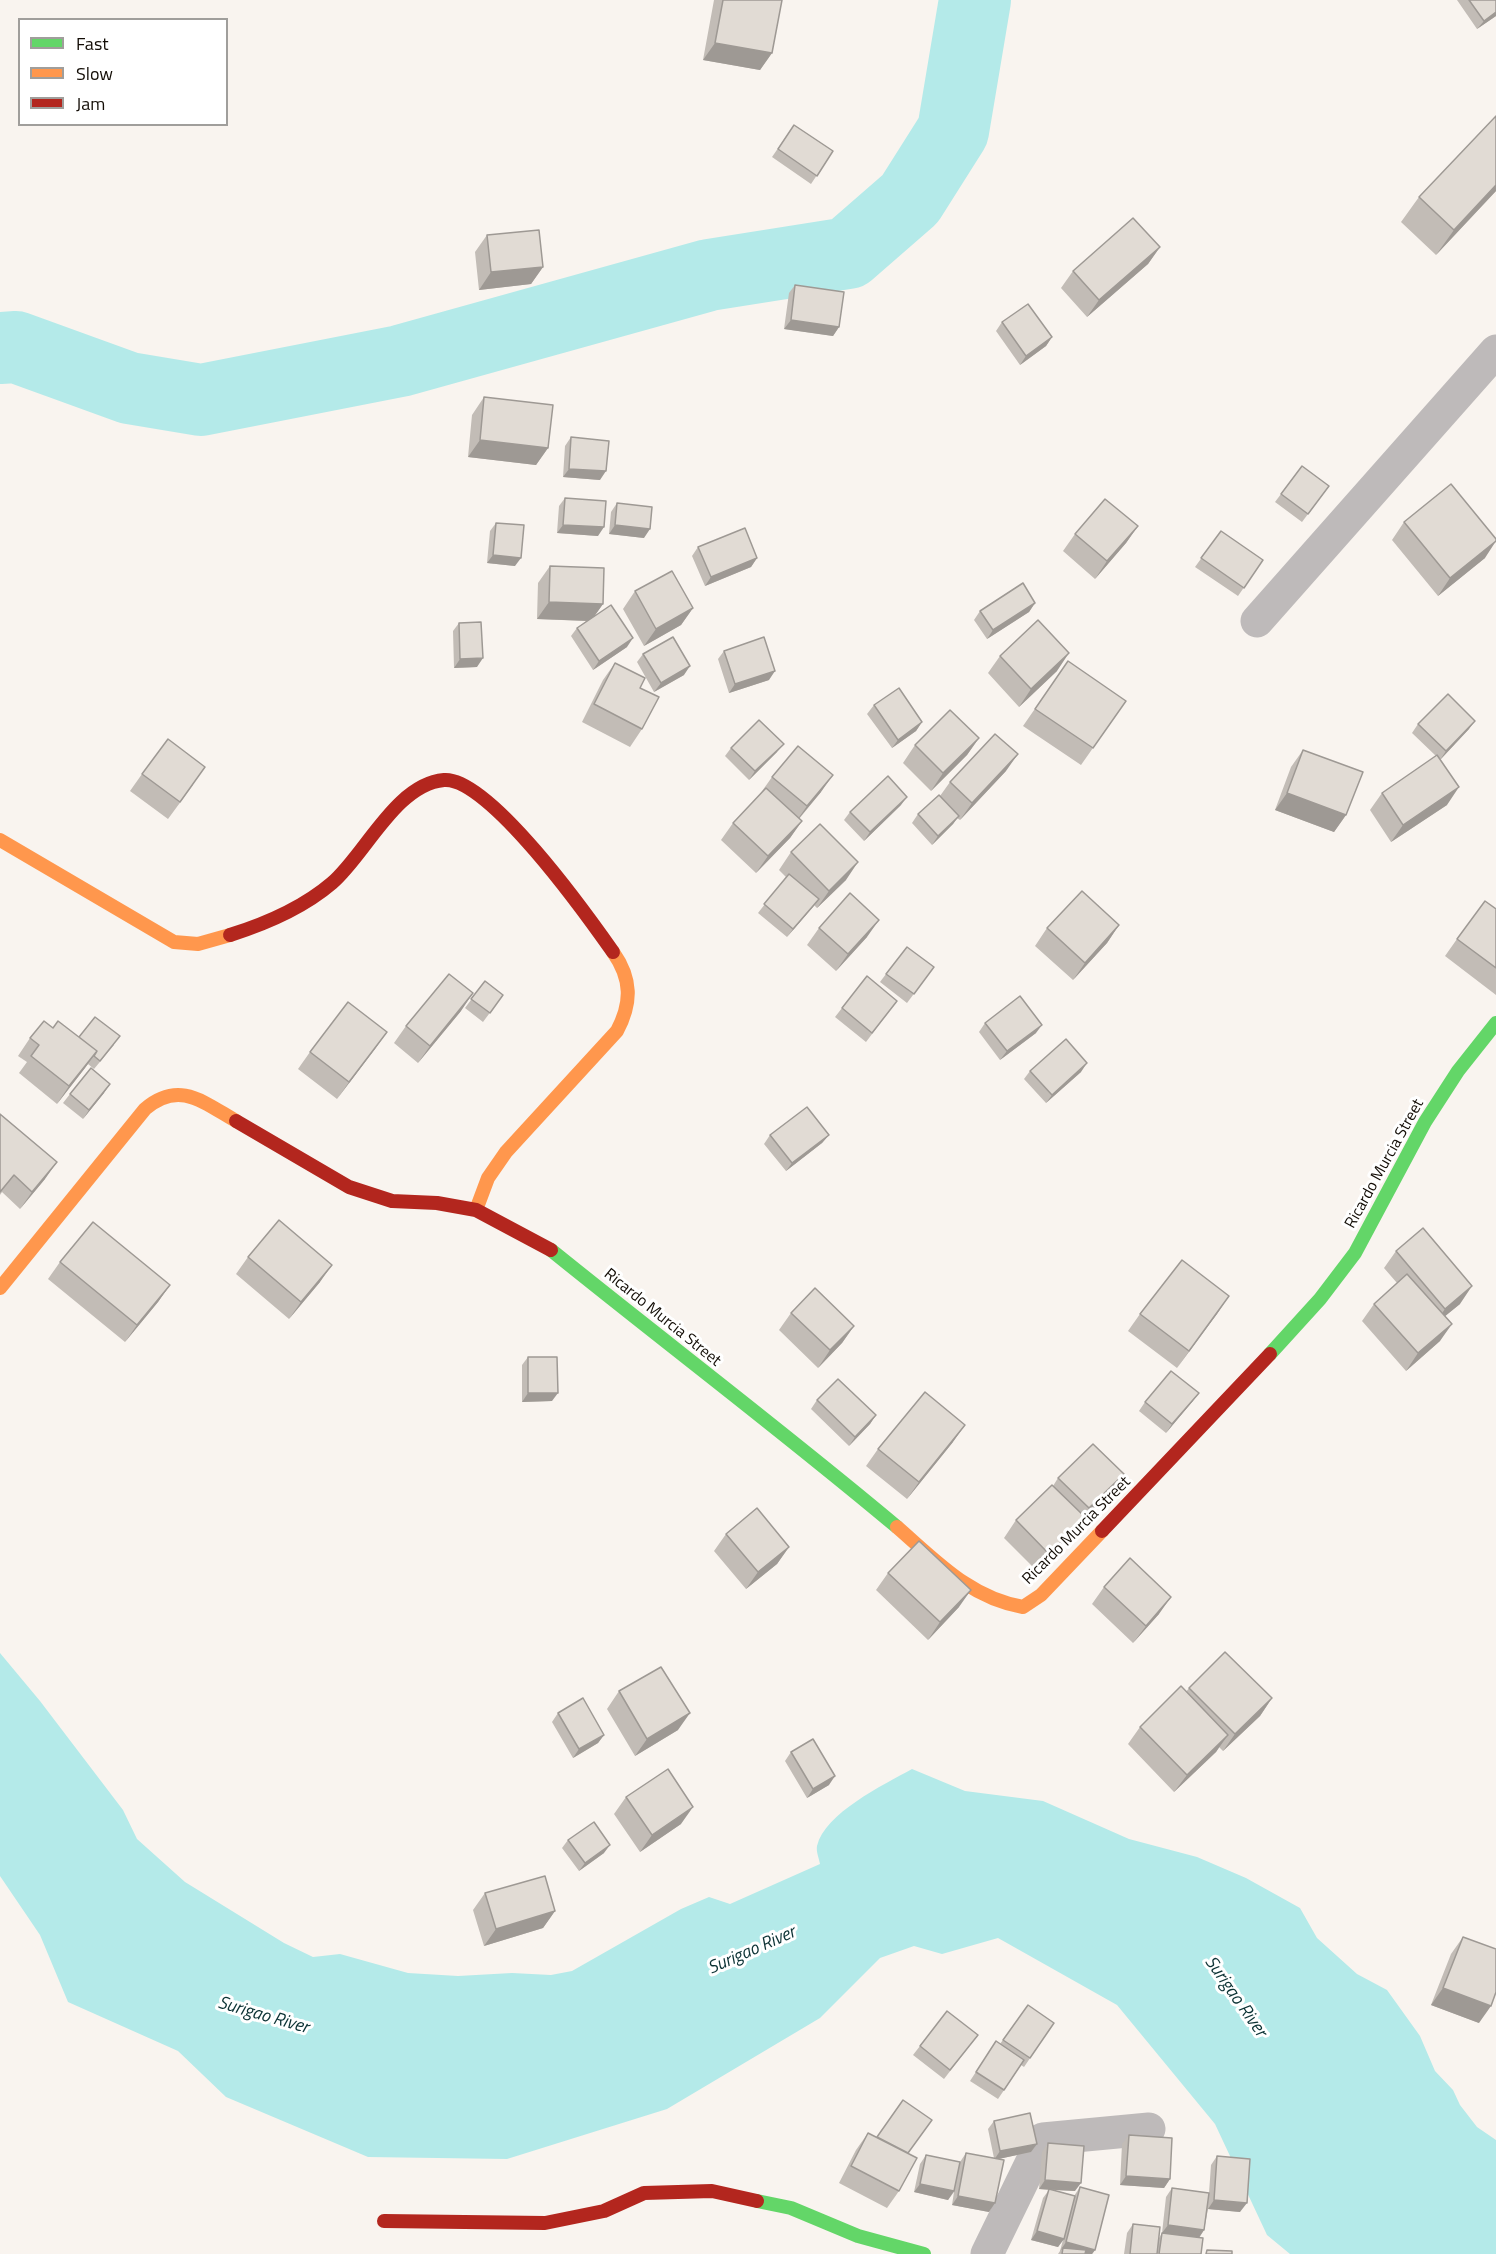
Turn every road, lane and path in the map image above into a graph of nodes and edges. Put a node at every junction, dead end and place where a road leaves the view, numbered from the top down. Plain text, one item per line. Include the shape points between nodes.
1 (1496, 351) edge
2 (1257, 621) dead end
3 (0, 840) edge
4 (1496, 1023) edge
5 (476, 1209) junction
6 (0, 1288) edge
7 (1149, 2129) dead end
8 (384, 2221) dead end
9 (924, 2254) edge
10 (987, 2254) edge

1 - 2 street
3 - 5 street via 159,935 183,945 213,943 307,902 334,882 419,787 440,779 464,783 497,809 622,962 630,994 627,1015 617,1031 506,1152 488,1178
4 - 5 street, Ricardo Murcia Street via 1425,1122 1355,1253 1320,1299 1041,1595 1023,1607 999,1603 965,1585 826,1467 542,1243
5 - 6 street via 392,1201 349,1187 201,1101 179,1092 162,1094 145,1109
7 - 10 street via 1043,2139
8 - 9 street via 545,2223 604,2211 644,2193 712,2191 791,2208 858,2236

